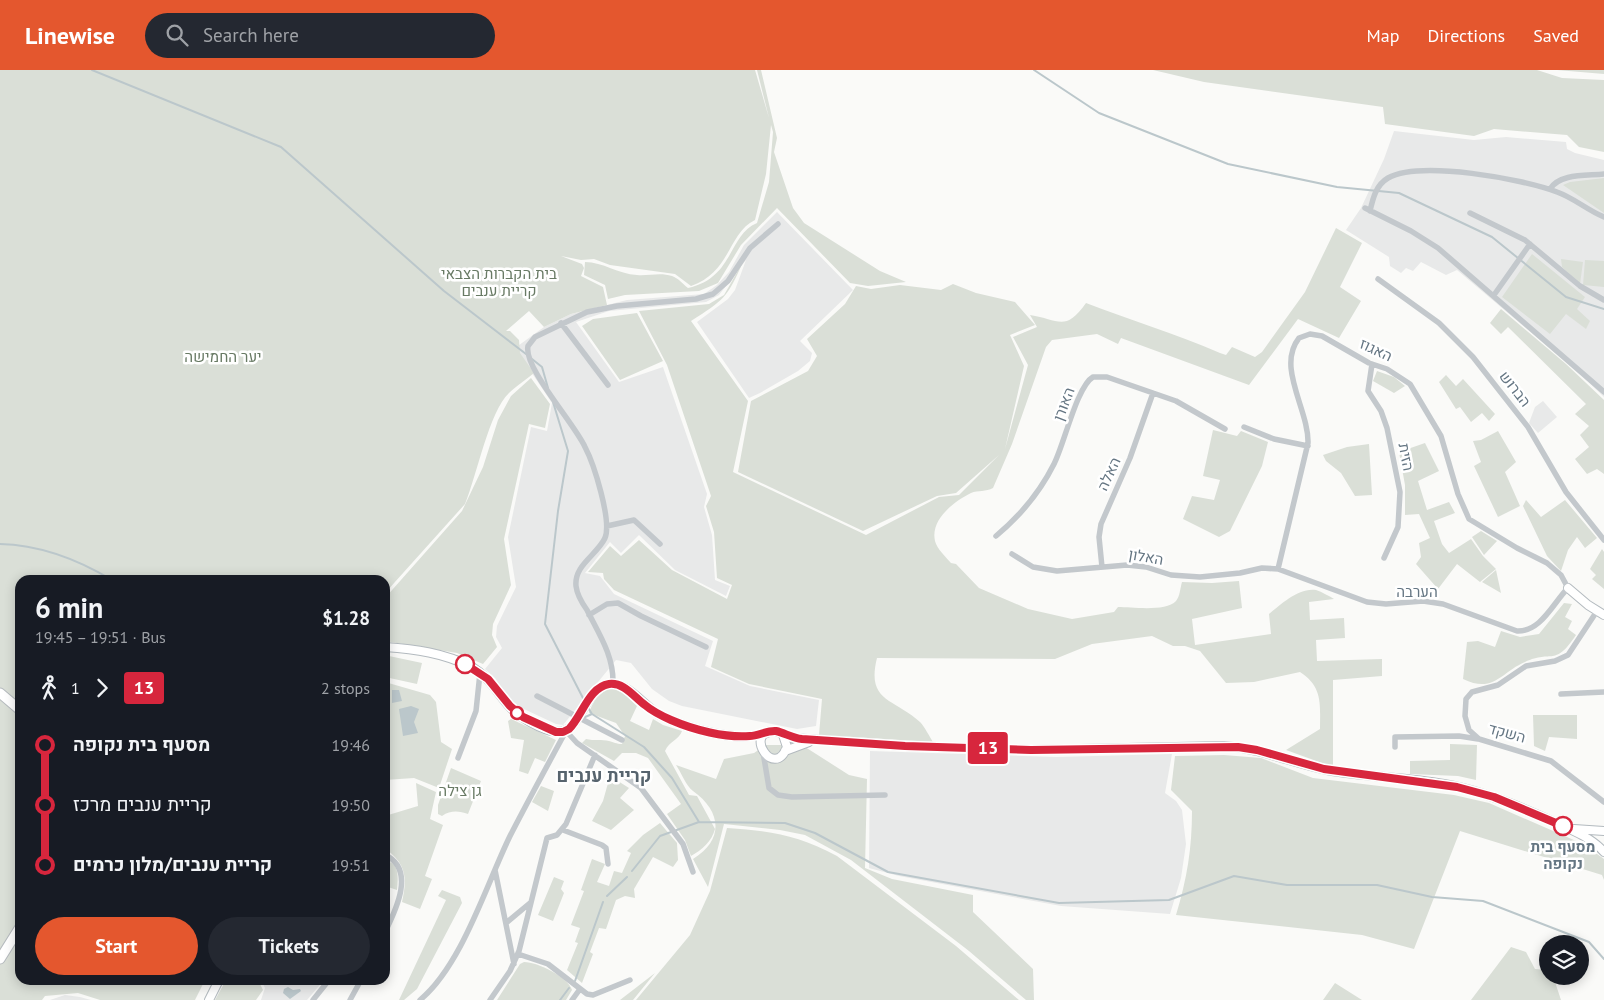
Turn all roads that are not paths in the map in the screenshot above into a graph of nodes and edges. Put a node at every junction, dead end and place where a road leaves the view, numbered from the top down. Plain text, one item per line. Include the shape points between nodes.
1 (1604, 174) edge
2 (1550, 189) junction
3 (1470, 214) dead end
4 (1604, 217) edge
5 (778, 224) dead end
6 (1530, 244) junction
7 (1378, 279) dead end
8 (1494, 295) junction
9 (1604, 300) edge
10 (561, 323) junction
11 (1372, 364) junction
12 (608, 386) dead end
13 (1604, 392) edge
14 (1153, 393) junction
15 (1244, 427) dead end
16 (1225, 429) dead end
17 (1308, 446) junction
18 (607, 526) junction
19 (996, 536) dead end
20 (1604, 540) edge
21 (660, 544) dead end
22 (1012, 554) dead end
23 (1384, 558) dead end
24 (1102, 567) junction
25 (1278, 568) junction
26 (1568, 588) junction
27 (1601, 613) edge
28 (589, 615) junction
29 (390, 648) edge
30 (706, 648) dead end
31 (480, 673) junction
32 (613, 684) junction
33 (1604, 692) edge
34 (0, 693) edge
35 (1561, 694) dead end
36 (537, 696) dead end
37 (15, 706) edge
38 (578, 717) junction
39 (566, 731) junction
40 (767, 733) junction
41 (783, 735) junction
42 (738, 736) junction
43 (1479, 739) junction
44 (622, 740) dead end
45 (819, 740) junction
46 (1395, 747) dead end
47 (762, 750) junction
48 (786, 751) junction
49 (595, 755) junction
50 (778, 757) junction
51 (458, 758) dead end
52 (767, 774) junction
53 (884, 795) dead end
54 (1604, 802) edge
55 (1566, 827) junction
56 (562, 830) junction
57 (1604, 830) edge
58 (1601, 846) edge
59 (1604, 852) edge
60 (390, 858) edge
61 (608, 864) dead end
62 (495, 870) junction
63 (693, 872) dead end
64 (530, 903) junction
65 (390, 919) edge
66 (506, 923) junction
67 (15, 935) edge
68 (518, 954) junction
69 (0, 959) edge
70 (514, 964) junction
71 (630, 980) dead end
72 (216, 985) edge
73 (325, 985) edge
74 (358, 985) edge
75 (580, 989) junction
76 (209, 1000) edge
77 (313, 1000) edge
78 (350, 1000) edge
79 (420, 1000) edge
80 (490, 1000) edge
81 (572, 1000) edge

1 - 2 street via 1563,179
2 - 4 street
2 - 8 street via 1467,173 1397,175 1378,187 1367,210 1428,240
3 - 6 street
5 - 10 street via 750,248 728,281 713,294 696,299 601,308
6 - 8 street
6 - 9 street via 1580,286
7 - 20 street, הברוש via 1439,323 1470,354 1528,427 1566,492
8 - 13 street
10 - 12 street
10 - 18 street via 532,340 527,357 586,449
11 - 17 street, האגוז via 1319,335 1307,334 1297,341 1290,364 1308,429
11 - 23 street, הזית via 1368,391 1387,428 1400,498 1396,533
11 - 26 street, האגוז via 1402,378 1417,392 1441,436 1456,488 1470,519 1516,548 1548,562
14 - 16 street, האורן via 1182,403
14 - 19 street, האורן via 1107,377 1096,376 1088,380 1048,475 1023,511
14 - 24 street, האלה via 1128,464 1102,519 1099,538
15 - 17 street via 1277,440
17 - 25 street, האגוז
18 - 21 street via 634,520
18 - 28 street via 604,539 582,566 576,580
22 - 24 street, האלון via 1028,565 1047,570
24 - 25 street, האלון via 1136,566 1171,575 1200,577
25 - 26 street, הערבה via 1367,602 1443,604 1517,631 1536,625
26 - 27 main road
27 - 43 street, השקד via 1566,656 1526,666 1498,685 1470,694 1465,702 1466,722 1470,732
28 - 30 street via 607,604 618,603
28 - 32 street via 608,651
29 - 31 main road via 446,657
31 - 39 main road via 493,683 519,714 552,731
31 - 51 street via 476,710
32 - 38 main road via 596,691
32 - 42 main road via 672,720 704,731
33 - 35 street
34 - 37 main road
36 - 38 street
38 - 39 main road
38 - 44 street
39 - 49 street
39 - 62 street
40 - 41 main road via 775,731
40 - 42 main road
40 - 47 main road via 762,740
41 - 45 main road
41 - 48 main road via 787,742
42 - 47 main road
43 - 46 street via 1395,737
43 - 54 street, השקד via 1550,760
45 - 48 main road
45 - 55 main road via 1031,750 1250,748 1324,769 1457,787 1512,804
47 - 50 main road via 770,757
47 - 52 street
48 - 50 main road
49 - 56 street
49 - 63 street via 640,788 683,844
50 - 52 street
52 - 53 street via 769,788 785,797
55 - 57 main road via 1591,832
55 - 58 main road
56 - 61 street via 602,845 607,850
56 - 64 street via 547,838
58 - 59 main road
60 - 65 street via 398,864 401,879
62 - 66 street
62 - 79 street via 448,965
64 - 66 street
64 - 68 street
66 - 70 street
67 - 69 main road
68 - 70 street
68 - 75 street via 548,964
70 - 80 street
71 - 75 street via 593,995
72 - 76 main road
73 - 77 street
74 - 78 street
75 - 81 street

